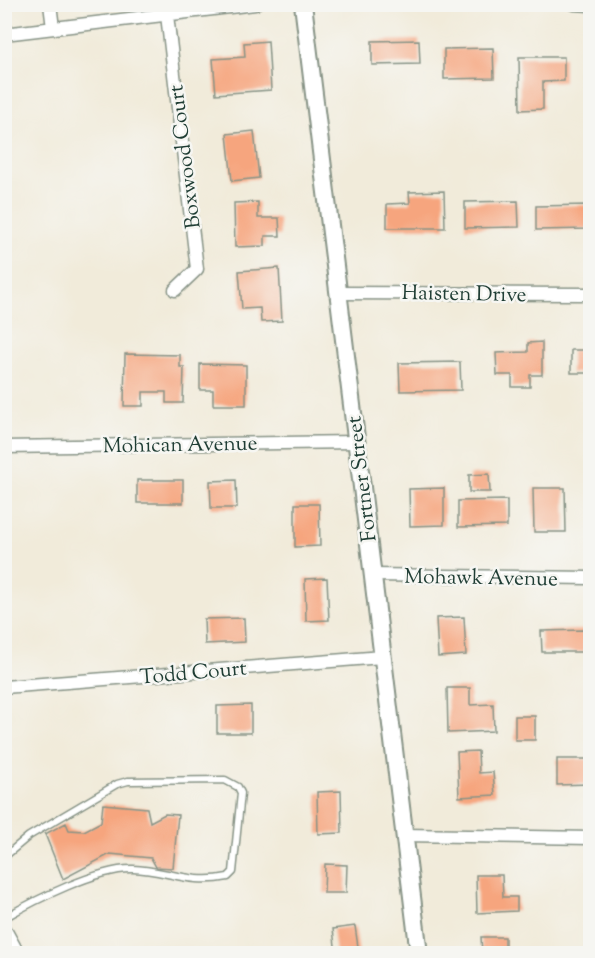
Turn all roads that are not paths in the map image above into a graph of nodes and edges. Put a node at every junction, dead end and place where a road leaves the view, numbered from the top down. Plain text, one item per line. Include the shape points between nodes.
1 (50, 4) edge
2 (255, 4) edge
3 (303, 4) edge
4 (574, 4) edge
5 (591, 5) edge
6 (167, 15) junction
7 (53, 28) junction
8 (4, 34) edge
9 (175, 290) dead end
10 (338, 293) junction
11 (591, 294) edge
12 (356, 442) junction
13 (4, 447) edge
14 (372, 575) junction
15 (591, 578) edge
16 (382, 657) junction
17 (4, 687) edge
18 (403, 835) junction
19 (591, 838) edge
20 (4, 856) edge
21 (4, 918) edge
22 (4, 934) edge
23 (15, 954) edge
24 (419, 954) edge

1 - 7 street
2 - 6 street
3 - 10 street, Fortner Street
4 - 5 street
6 - 7 street
6 - 9 street, Boxwood Court via 198,269
7 - 8 street
10 - 11 street, Haisten Drive
10 - 12 street, Fortner Street
12 - 13 street, Mohican Avenue
12 - 14 street, Fortner Street
14 - 15 street, Mohawk Avenue
14 - 16 street, Fortner Street
16 - 17 street, Todd Court
16 - 18 street, Fortner Street
18 - 19 street
18 - 24 street, Fortner Street
20 - 21 lane via 30,836 128,781 225,780 241,793 232,872 228,877 183,879 121,869 55,893
22 - 23 main road

